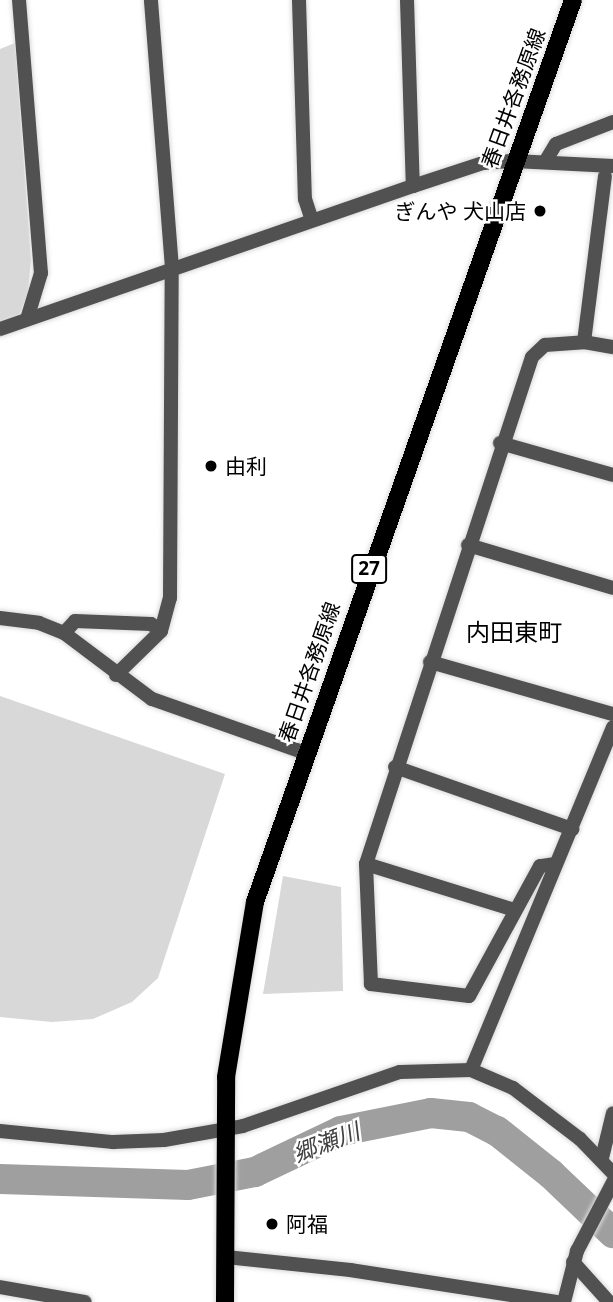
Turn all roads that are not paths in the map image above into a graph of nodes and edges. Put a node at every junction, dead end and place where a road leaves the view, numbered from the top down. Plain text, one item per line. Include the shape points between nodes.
1 (19, 0) edge
2 (150, 0) edge
3 (299, 0) edge
4 (407, 0) edge
5 (573, 0) edge
6 (613, 122) edge
7 (514, 161) junction
8 (545, 162) junction
9 (609, 171) edge
10 (413, 186) junction
11 (312, 220) junction
12 (172, 268) junction
13 (27, 319) junction
14 (0, 329) edge
15 (584, 342) junction
16 (613, 347) edge
17 (500, 443) junction
18 (613, 475) edge
19 (467, 545) junction
20 (613, 588) edge
21 (0, 618) edge
22 (161, 631) junction
23 (64, 633) junction
24 (430, 662) junction
25 (116, 675) junction
26 (613, 714) edge
27 (613, 727) edge
28 (305, 753) junction
29 (396, 767) junction
30 (572, 829) junction
31 (366, 864) junction
32 (555, 864) junction
33 (515, 910) junction
34 (471, 1070) junction
35 (613, 1113) edge
36 (227, 1130) junction
37 (0, 1131) edge
38 (602, 1158) junction
39 (613, 1173) edge
40 (613, 1182) edge
41 (226, 1257) junction
42 (573, 1262) junction
43 (0, 1287) edge
44 (85, 1302) edge
45 (225, 1302) edge
46 (557, 1302) edge
47 (564, 1302) edge
48 (609, 1302) edge

1 - 13 street via 41,273
2 - 12 street
3 - 11 street via 305,199
4 - 10 street
5 - 7 main road, 春日井各務原線 / 27
6 - 8 street via 556,144
7 - 8 street
7 - 10 street via 484,163
7 - 28 main road, 春日井各務原線 / 27
8 - 9 street
9 - 15 street
10 - 11 street
11 - 12 street
12 - 13 street
12 - 22 street via 170,598
13 - 14 street
15 - 16 street
15 - 17 street via 545,345 532,357
17 - 18 street
17 - 19 street
19 - 20 street
19 - 24 street
21 - 23 street via 39,623
22 - 23 street via 151,625 75,621
22 - 25 street
23 - 25 street
24 - 26 street
24 - 29 street
25 - 28 street via 173,708
27 - 30 street
28 - 36 main road, 春日井各務原線 / 27 via 246,940 231,1028
29 - 30 street
29 - 31 street
30 - 32 street
31 - 33 street
31 - 33 street via 371,984 469,996
32 - 33 street via 540,866
32 - 34 street
34 - 36 street via 400,1072
34 - 38 street via 513,1088
35 - 38 street
36 - 37 street via 113,1142
36 - 41 main road, 春日井各務原線 / 27
38 - 39 street
40 - 42 street
41 - 45 main road, 春日井各務原線 / 27
41 - 46 street via 350,1270
42 - 47 street
42 - 48 street
43 - 44 street

